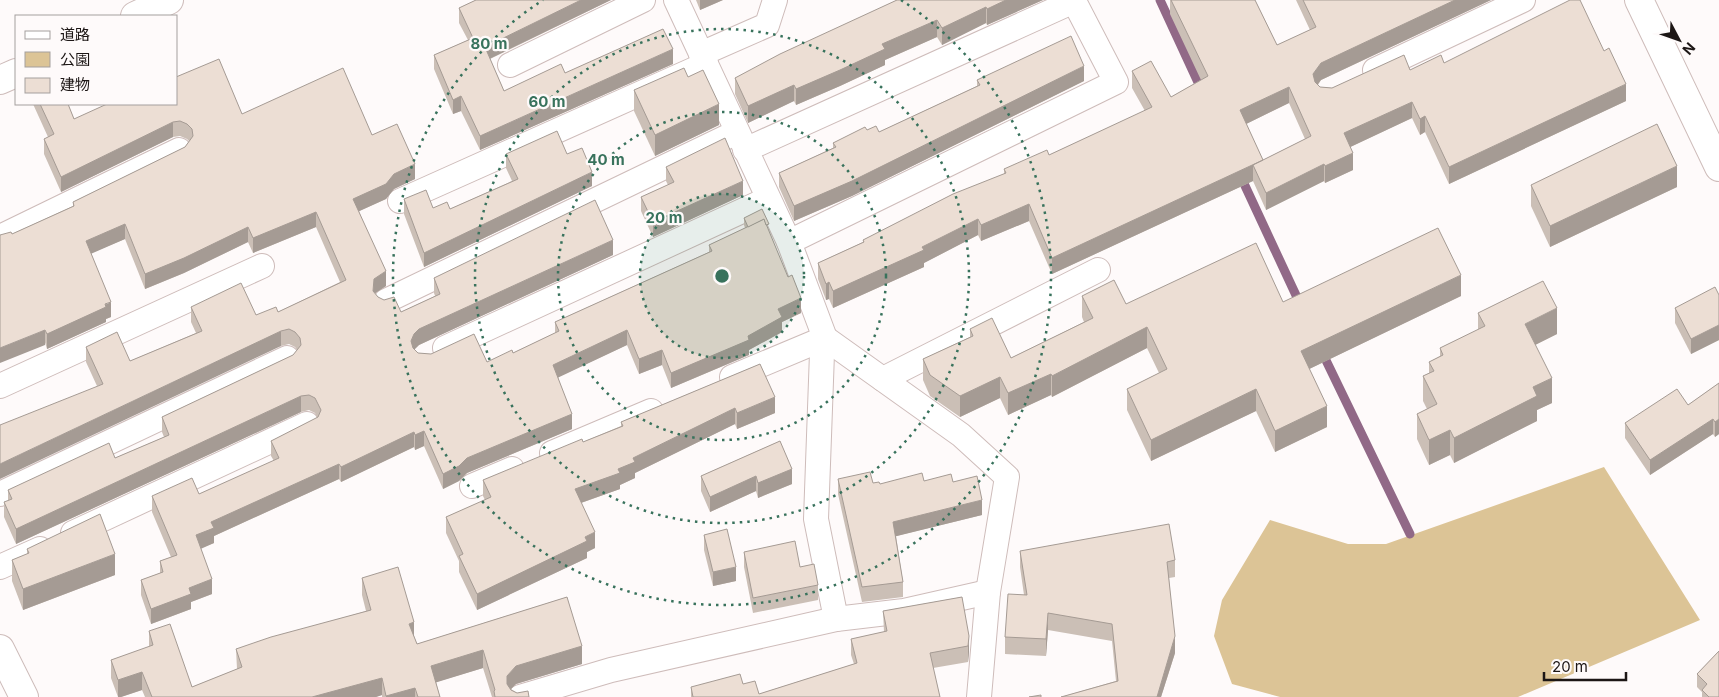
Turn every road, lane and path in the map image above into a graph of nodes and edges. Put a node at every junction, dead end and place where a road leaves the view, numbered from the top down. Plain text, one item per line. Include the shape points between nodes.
1 (169, 0) edge
2 (643, 0) edge
3 (676, 0) edge
4 (775, 0) edge
5 (1523, 0) edge
6 (1639, 0) edge
7 (137, 15) edge
8 (703, 59) junction
9 (510, 65) dead end
10 (15, 73) edge
11 (0, 80) edge
12 (1354, 80) edge
13 (741, 141) junction
14 (180, 150) edge
15 (1719, 167) edge
16 (768, 199) junction
17 (400, 201) dead end
18 (0, 236) edge
19 (788, 242) junction
20 (262, 266) dead end
21 (1098, 270) dead end
22 (386, 301) edge
23 (825, 338) junction
24 (425, 357) edge
25 (287, 358) edge
26 (883, 379) junction
27 (0, 386) edge
28 (708, 388) edge
29 (671, 403) edge
30 (307, 424) edge
31 (472, 486) dead end
32 (0, 494) edge
33 (0, 567) edge
34 (988, 592) junction
35 (836, 619) junction
36 (0, 649) edge
37 (24, 697) edge
38 (520, 697) edge
39 (979, 697) edge

1 - 7 street
2 - 9 street
3 - 8 street
4 - 8 street via 767,25
5 - 12 street
6 - 15 street
8 - 13 street
8 - 17 street
10 - 11 street
13 - 16 street
13 - 19 street via 1074,1 1116,82
13 - 22 street
14 - 18 street
16 - 19 street
16 - 24 street
19 - 23 street
20 - 27 street
21 - 26 street
23 - 26 street
23 - 28 street
23 - 35 street via 816,519
25 - 32 street
26 - 34 street via 961,435 1007,477
29 - 31 street
30 - 33 street
34 - 35 street via 904,612
34 - 39 street
35 - 38 street via 611,670
36 - 37 street

